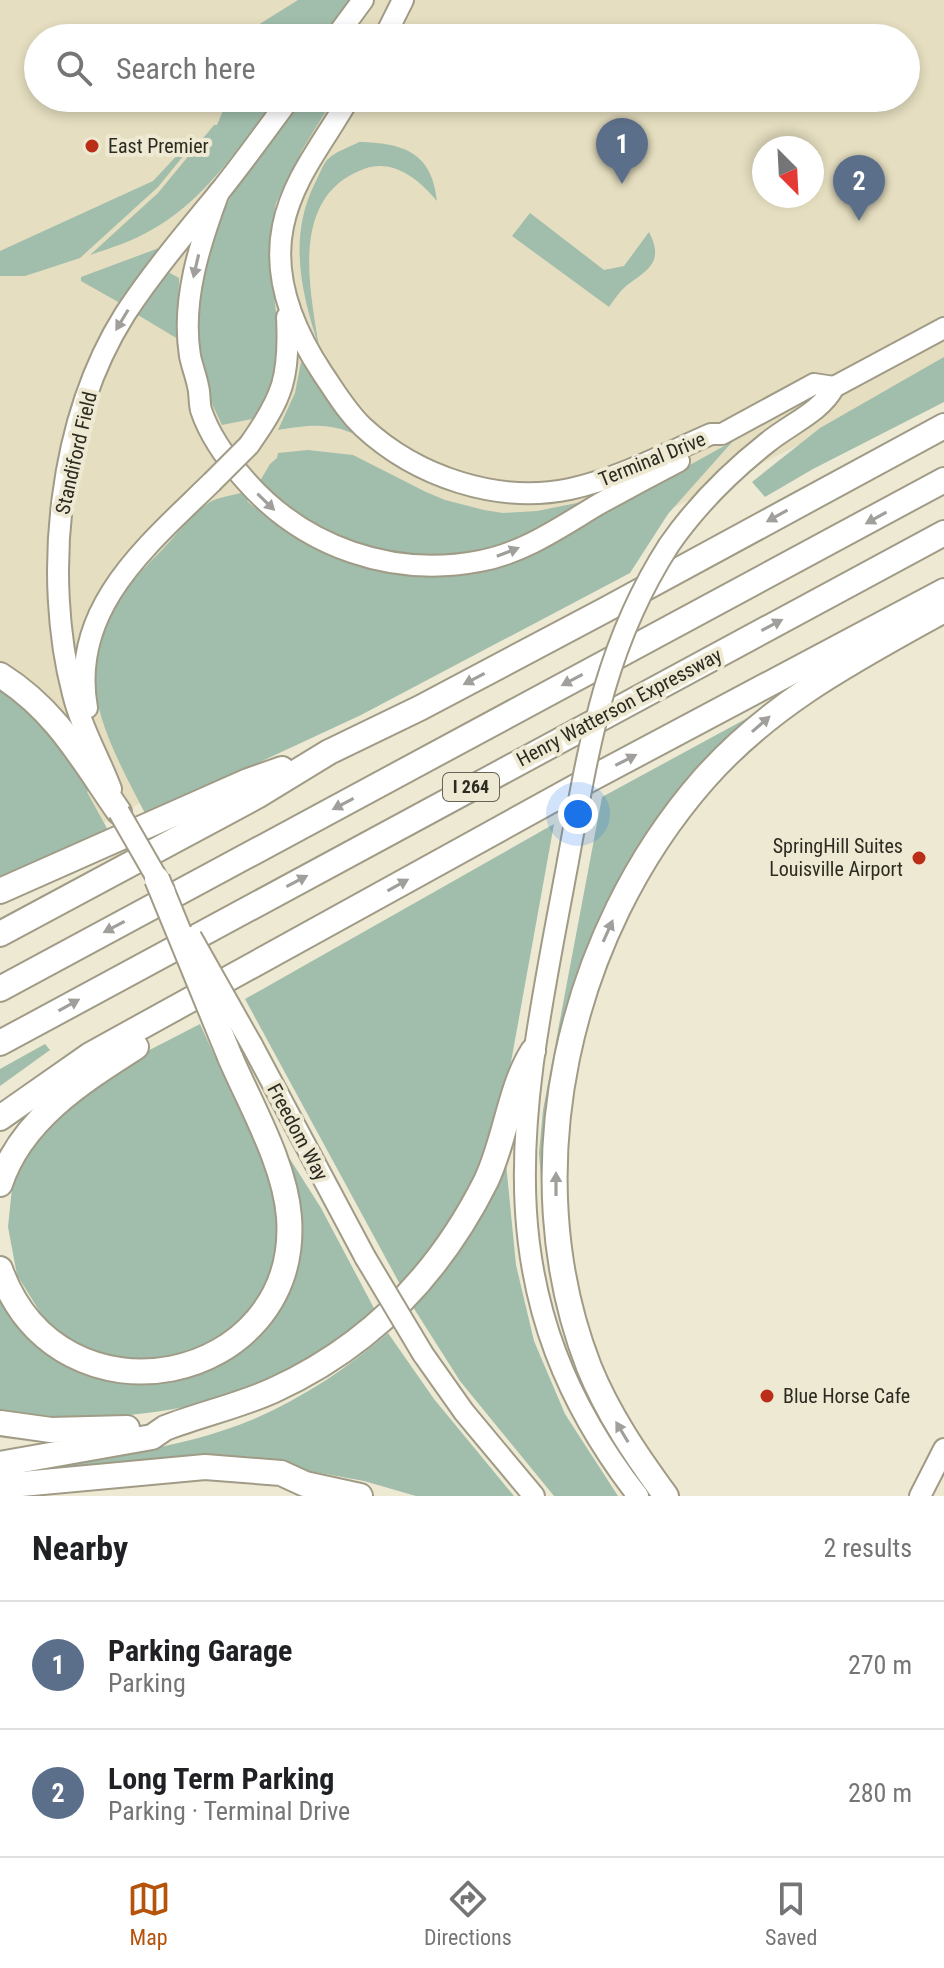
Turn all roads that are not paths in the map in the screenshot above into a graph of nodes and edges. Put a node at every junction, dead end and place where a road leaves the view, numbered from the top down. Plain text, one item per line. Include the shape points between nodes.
1 (363, 0) edge
2 (403, 0) edge
3 (346, 24) edge
4 (391, 24) edge
5 (279, 112) edge
6 (340, 112) edge
7 (219, 192) junction
8 (285, 289) junction
9 (944, 328) edge
10 (834, 387) junction
11 (944, 426) edge
12 (722, 434) junction
13 (944, 480) edge
14 (944, 533) edge
15 (944, 591) edge
16 (944, 610) edge
17 (0, 675) edge
18 (95, 748) junction
19 (329, 752) junction
20 (119, 812) junction
21 (157, 879) junction
22 (0, 891) edge
23 (0, 934) edge
24 (0, 989) edge
25 (208, 992) junction
26 (154, 1021) junction
27 (0, 1043) edge
28 (533, 1051) junction
29 (0, 1099) edge
30 (0, 1118) edge
31 (0, 1184) edge
32 (0, 1269) edge
33 (0, 1423) edge
34 (165, 1428) junction
35 (944, 1449) edge
36 (0, 1464) edge
37 (305, 1484) junction
38 (0, 1486) edge
39 (80, 1496) edge
40 (360, 1496) edge
41 (534, 1496) edge
42 (638, 1496) edge
43 (666, 1496) edge
44 (920, 1496) edge

1 - 3 main road
2 - 4 main road
5 - 7 main road, Standiford Field
6 - 8 main road, Terminal Drive via 294,188 282,230
7 -> 12 main road via 191,294 190,356 200,407 226,458 265,503 316,538 401,564 491,559 541,539
7 -> 18 main road, Standiford Field via 180,237 119,325 94,379 72,454 59,527 56,585 73,694
8 - 12 main road, Terminal Drive via 304,345 344,406 385,445 458,482 513,492 570,489
8 - 18 main road, bridge via 288,348 276,406 249,445 125,573 95,620 84,673
9 - 10 main road, Terminal Drive
10 - 12 main road, Terminal Drive via 814,384
10 - 28 main road, Terminal Drive, bridge via 827,401 768,441 721,484 669,545 639,596 604,683
11 -> 19 highway
13 -> 24 highway, I 264
27 -> 14 highway, Henry Watterson Expressway / I 264
25 -> 15 highway via 581,784
43 -> 16 highway via 623,1436 595,1379 563,1270 556,1211 559,1107 582,1001 624,895 705,779 786,703
17 - 20 highway via 50,714
18 - 20 main road, Freedom Way
19 - 22 highway via 248,781
19 - 23 highway
20 - 21 main road, Freedom Way, bridge
21 - 32 highway, bridge via 282,1180 289,1220 279,1280 248,1329 218,1352 177,1368 138,1373 94,1366 58,1348 16,1303
21 - 41 main road, Freedom Way, bridge via 423,1354
25 - 26 highway
25 - 31 highway via 183,1019 96,1072 33,1125
26 - 29 highway via 36,1075
26 - 30 highway via 90,1055
28 - 34 highway via 521,1070 487,1179 454,1238 401,1304 348,1347 299,1377
28 - 42 main road, Terminal Drive via 524,1191 540,1302 579,1407
33 - 34 highway via 51,1430
34 - 36 highway via 152,1437
35 - 44 main road
37 - 38 highway via 281,1473 205,1467
37 - 39 highway via 188,1484
37 - 40 highway

